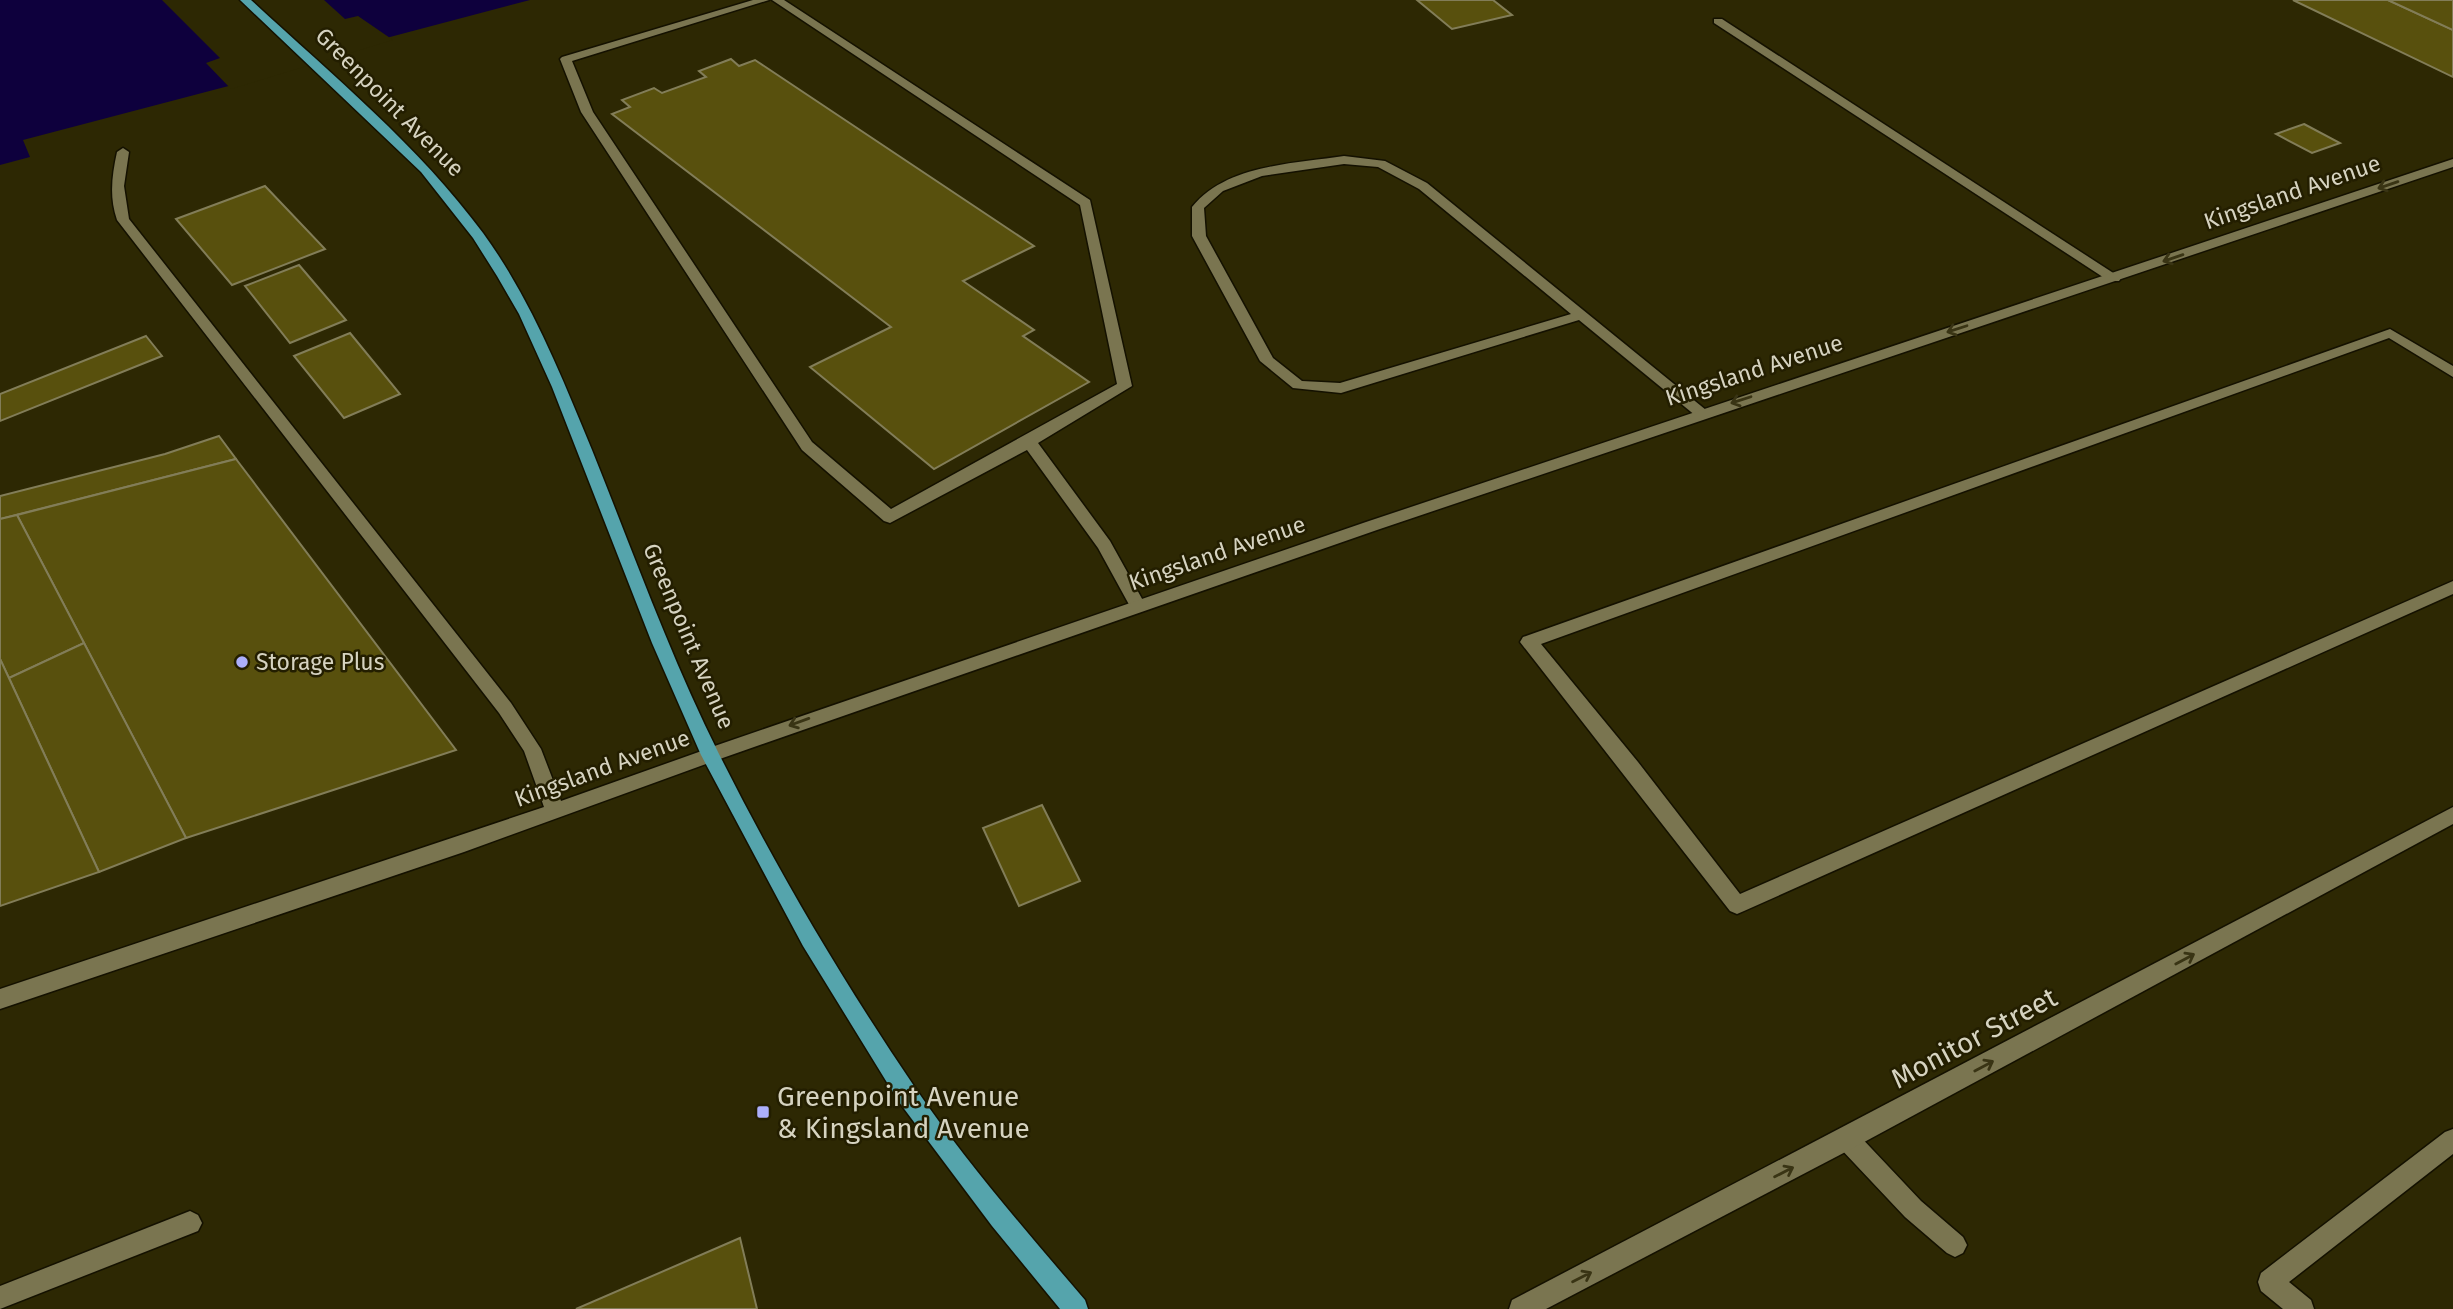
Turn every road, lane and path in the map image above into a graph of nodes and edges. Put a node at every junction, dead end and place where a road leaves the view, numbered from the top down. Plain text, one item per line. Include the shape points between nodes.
1 (246, 0) edge
2 (764, 0) edge
3 (777, 0) edge
4 (1718, 21) dead end
5 (123, 152) dead end
6 (2450, 166) edge
7 (2114, 278) junction
8 (1582, 315) junction
9 (2453, 372) edge
10 (1701, 413) junction
11 (1029, 442) junction
12 (2453, 587) edge
13 (1138, 606) junction
14 (710, 755) junction
15 (555, 811) junction
16 (2453, 815) edge
17 (0, 999) edge
18 (1847, 1139) junction
19 (2453, 1140) edge
20 (190, 1223) dead end
21 (1955, 1245) dead end
22 (0, 1298) edge
23 (1076, 1309) edge
24 (1521, 1309) edge
25 (2302, 1309) edge

1 - 14 main road, Greenpoint Avenue via 396,139 452,201 510,285 559,387
2 - 11 main road via 566,59 587,111 807,446 890,517
3 - 11 main road via 1086,203 1125,386
4 - 7 main road
5 - 15 main road via 117,206 123,220 505,708 532,749
6 -> 7 main road, Kingsland Avenue
7 -> 10 main road, Kingsland Avenue
8 - 8 main road via 1423,186 1381,164 1343,160 1259,173 1219,188 1198,207 1199,236 1267,361 1298,385 1341,388
8 - 10 main road
9 - 12 main road via 2390,333 1529,642 1737,905
10 - 13 main road, Kingsland Avenue
11 - 13 main road via 1104,545
13 -> 14 main road, Kingsland Avenue
14 - 15 main road, Kingsland Avenue
14 - 23 main road, Greenpoint Avenue via 810,940 875,1048 968,1176
15 - 17 main road, Kingsland Avenue
18 -> 16 main road, Monitor Street
18 - 21 main road via 1913,1209
24 -> 18 main road, Monitor Street
19 - 25 main road via 2270,1282
20 - 22 main road

